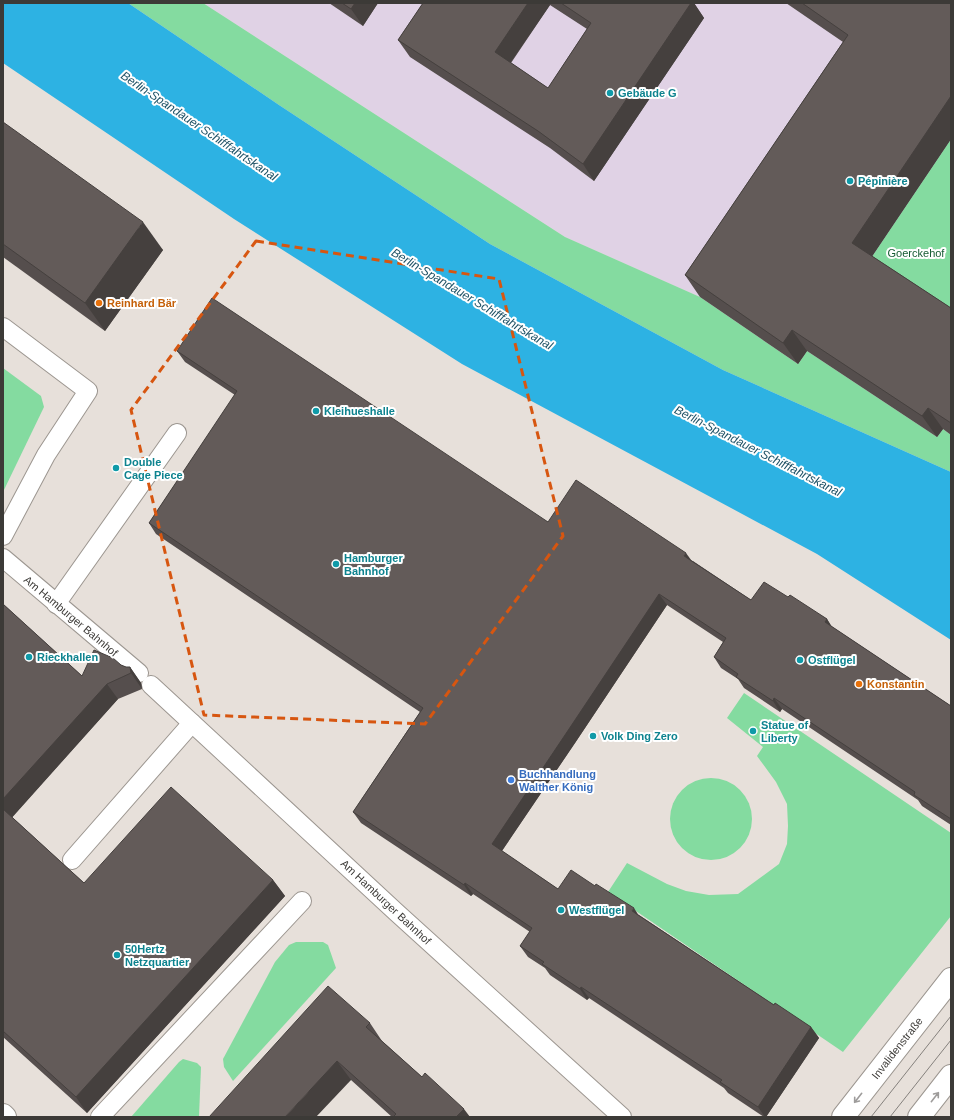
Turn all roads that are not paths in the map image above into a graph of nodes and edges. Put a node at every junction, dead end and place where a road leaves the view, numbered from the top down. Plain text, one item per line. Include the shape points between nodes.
1 (3, 327) edge
2 (177, 433) dead end
3 (3, 536) edge
4 (3, 558) edge
5 (56, 604) junction
6 (192, 723) junction
7 (72, 860) dead end
8 (302, 901) dead end
9 (951, 979) edge
10 (951, 1076) edge
11 (100, 1117) edge
12 (622, 1117) edge
13 (843, 1117) edge
14 (919, 1117) edge

1 - 3 lane via 88,391 46,455
2 - 5 lane
4 - 5 lane, Am Hamburger Bahnhof
5 - 6 lane, Am Hamburger Bahnhof via 145,679
6 - 7 lane
6 - 12 lane, Am Hamburger Bahnhof
8 - 11 lane
9 -> 13 main road, Invalidenstraße
14 -> 10 main road

